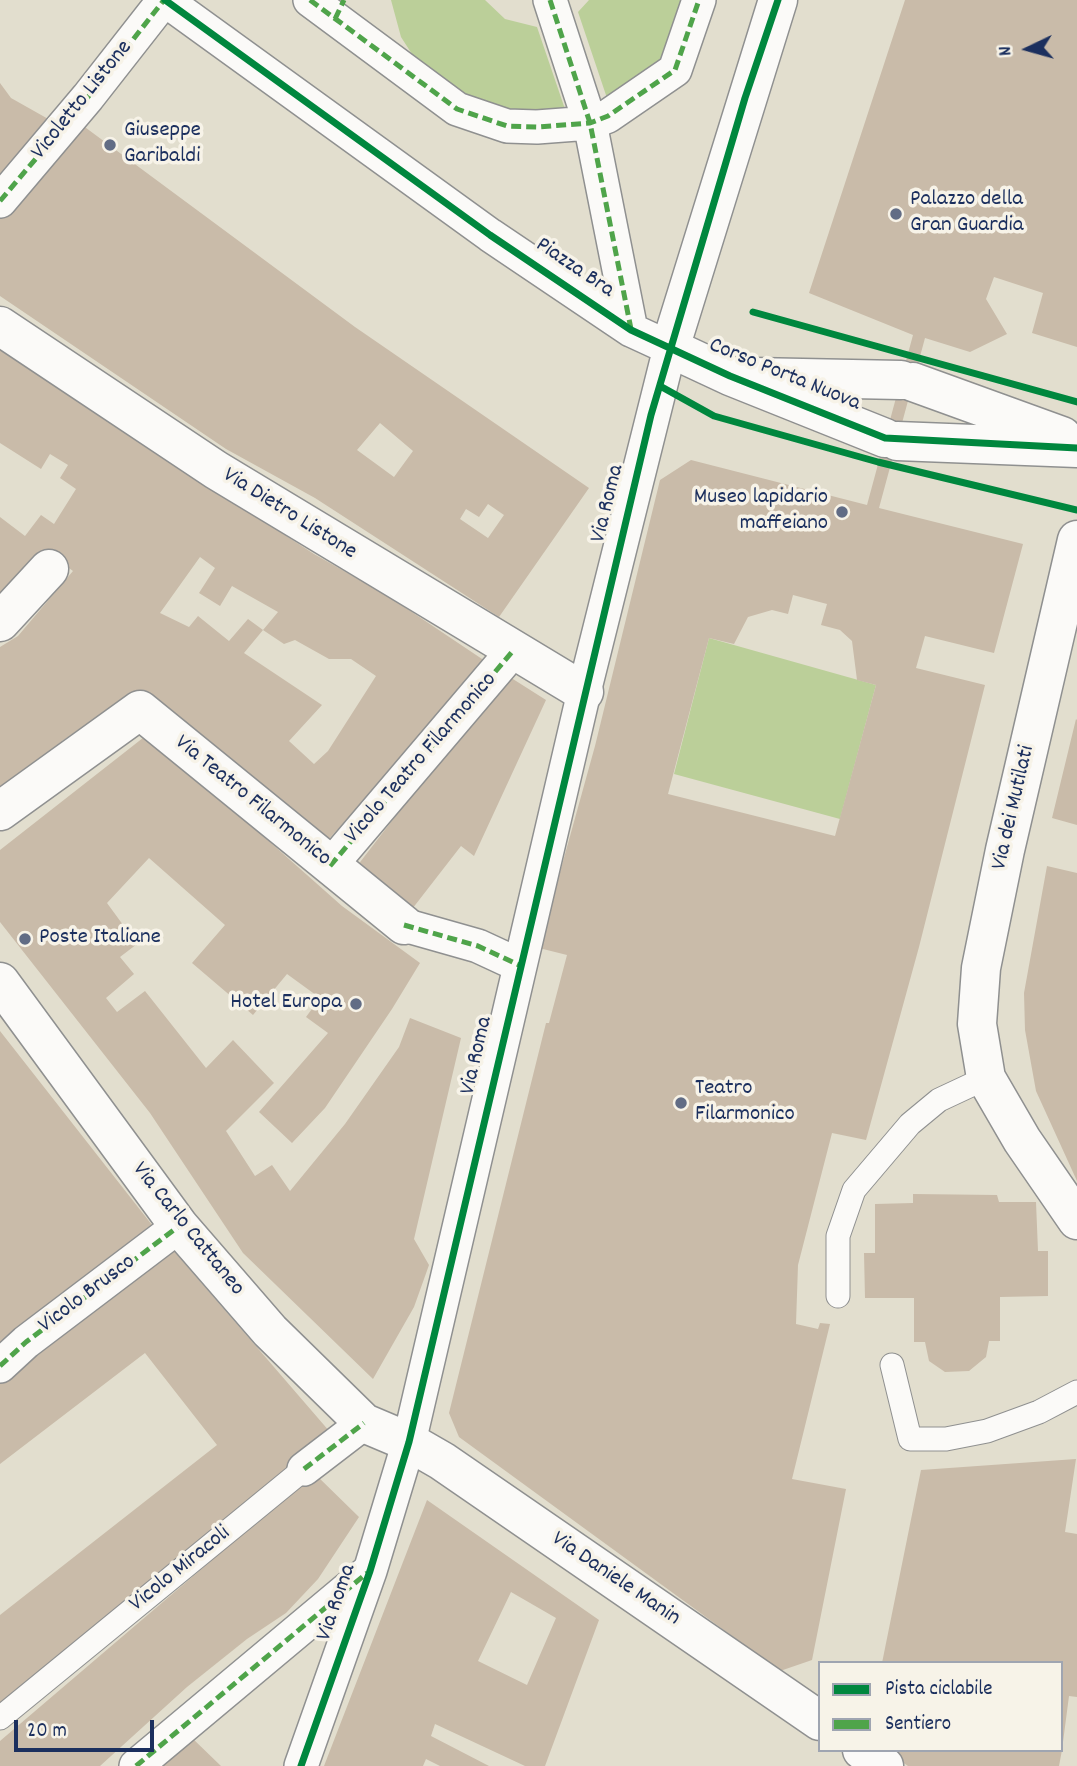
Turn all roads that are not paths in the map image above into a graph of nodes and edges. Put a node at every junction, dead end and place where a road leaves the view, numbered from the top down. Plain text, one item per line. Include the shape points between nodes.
1 (164, 0) edge
2 (550, 0) edge
3 (699, 0) edge
4 (778, 0) edge
5 (330, 6) edge
6 (590, 123) junction
7 (0, 201) edge
8 (0, 326) edge
9 (631, 330) junction
10 (670, 348) junction
11 (730, 376) junction
12 (1077, 441) edge
13 (1077, 448) edge
14 (1077, 540) edge
15 (49, 569) dead end
16 (0, 622) edge
17 (512, 652) junction
18 (584, 692) junction
19 (0, 811) edge
20 (330, 866) junction
21 (404, 925) joint
22 (519, 965) junction
23 (4, 996) edge
24 (986, 1078) junction
25 (1077, 1220) edge
26 (179, 1226) junction
27 (838, 1296) dead end
28 (892, 1365) dead end
29 (0, 1366) edge
30 (1077, 1392) edge
31 (364, 1423) junction
32 (409, 1442) junction
33 (304, 1469) joint
34 (370, 1571) junction
35 (0, 1718) edge
36 (818, 1720) edge
37 (865, 1752) edge
38 (136, 1766) edge
39 (301, 1766) edge
40 (884, 1766) edge

1 - 7 street, Vicoletto Listone
1 - 9 street, Piazza Bra via 490,235
2 - 6 street, Piazza Bra
3 - 6 street via 675,70 608,116
4 - 10 street
5 - 6 street via 457,109 507,127
6 - 9 street, Piazza Bra
8 - 17 street, Via Dietro Listone via 216,470
9 - 10 street, Piazza Bra
10 - 11 street, Corso Porta Nuova
10 - 18 street, Via Roma
11 - 12 street, Corso Porta Nuova via 907,381
11 - 13 street, Corso Porta Nuova via 891,439
14 - 24 street, Via dei Mutilati via 981,968 977,1024
15 - 16 street
17 - 18 street, Via Dietro Listone
17 - 20 street, Vicolo Teatro Filarmonico
18 - 22 street, Via Roma
19 - 20 street, Via Teatro Filarmonico via 140,710
20 - 21 street, Via Teatro Filarmonico
21 - 22 street, Via Teatro Filarmonico via 478,946
22 - 32 street, Via Roma
23 - 26 street, Via Carlo Cattaneo
24 - 25 street, Via dei Mutilati
24 - 27 lane via 939,1100 909,1124 854,1190 838,1236
26 - 29 street, Vicolo Brusco
26 - 31 street, Via Carlo Cattaneo via 270,1331
28 - 30 lane via 910,1439 946,1439 987,1431
31 - 32 street, Via Carlo Cattaneo
31 - 33 street, Vicolo Miracoli
32 - 34 street, Via Roma
32 - 36 street, Via Daniele Manin
33 - 35 lane, Vicolo Miracoli
34 - 38 street
34 - 39 street, Via Roma
37 - 40 street

